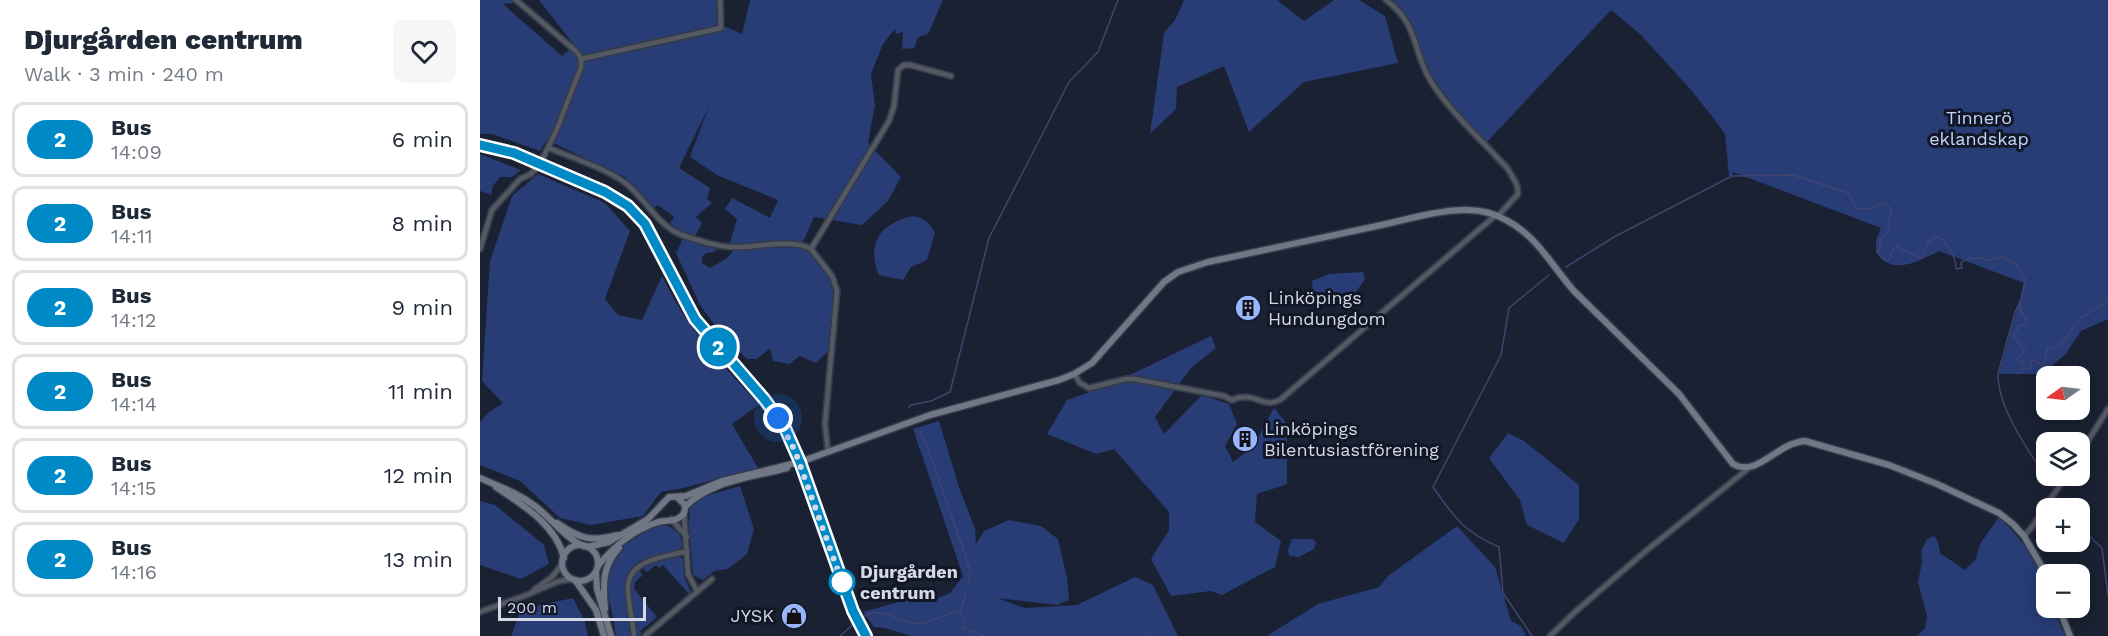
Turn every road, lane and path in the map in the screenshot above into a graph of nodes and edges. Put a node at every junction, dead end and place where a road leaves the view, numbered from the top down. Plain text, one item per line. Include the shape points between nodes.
1 (516, 0) edge
2 (720, 0) edge
3 (1386, 0) edge
4 (581, 59) junction
5 (951, 76) dead end
6 (480, 145) edge
7 (549, 147) junction
8 (540, 164) junction
9 (1497, 216) junction
10 (480, 249) edge
11 (811, 249) junction
12 (1074, 374) junction
13 (2108, 409) edge
14 (2090, 438) edge
15 (828, 452) junction
16 (797, 463) junction
17 (1749, 468) junction
18 (480, 478) edge
19 (487, 481) junction
20 (2059, 486) edge
21 (676, 497) junction
22 (662, 505) junction
23 (684, 510) junction
24 (547, 516) junction
25 (670, 519) junction
26 (622, 534) junction
27 (2024, 536) junction
28 (631, 537) junction
29 (687, 537) junction
30 (585, 546) junction
31 (687, 551) junction
32 (563, 561) junction
33 (2040, 564) edge
34 (597, 569) junction
35 (573, 579) junction
36 (712, 579) dead end
37 (697, 591) junction
38 (524, 597) junction
39 (605, 609) junction
40 (480, 612) edge
41 (2063, 618) edge
42 (604, 636) edge
43 (611, 636) edge
44 (634, 636) edge
45 (645, 636) edge
46 (866, 636) edge
47 (1550, 636) edge
48 (2070, 636) edge

1 - 4 street
2 - 4 street via 721,28
3 - 9 street via 1409,25 1436,90 1516,181 1518,194
4 - 7 street via 581,68
5 - 11 street via 910,65 898,70 894,106 886,128
6 - 8 street via 507,150
7 - 8 street
7 - 11 street via 623,181 653,214 682,236 732,248 790,244
8 - 10 street via 520,179 492,210
8 - 16 street via 615,197 640,218 693,317 773,410 789,436
9 - 12 street via 1455,210 1185,269 1164,282 1092,363
9 - 12 street via 1273,403 1247,396 1232,400 1134,379 1089,388
9 - 17 street via 1536,243 1574,291 1679,394 1733,464
11 - 15 street via 832,276 837,291 825,424
12 - 15 street via 930,415
13 - 14 street
15 - 16 street
16 - 21 street via 734,477
16 - 23 street via 713,489 698,496
16 - 46 street
17 - 27 street via 1791,443 1815,442 1937,484 1999,513
17 - 47 street via 1647,550
18 - 19 street
19 - 24 street via 518,494
19 - 32 street via 537,517 558,540
20 - 27 street
21 - 22 street
21 - 23 street via 682,501
22 - 25 street via 663,514
22 - 26 street via 648,519
23 - 25 street via 678,519
23 - 29 street
24 - 26 street via 585,538 596,540
24 - 30 street via 565,535
25 - 28 street
25 - 29 street
26 - 30 street via 609,542
27 - 33 street
28 - 34 street via 615,547
28 - 39 street via 607,564 603,578
29 - 31 street
30 - 32 street via 571,548
30 - 34 street via 596,555
31 - 37 street via 688,574
31 - 44 street via 643,563 632,574 627,590
32 - 35 street via 566,573
32 - 38 street via 552,578
34 - 35 street via 586,580
34 - 39 street via 597,589
35 - 38 street
35 - 42 street via 596,610
36 - 37 street
37 - 45 street
38 - 40 street
39 - 43 street
41 - 48 street

